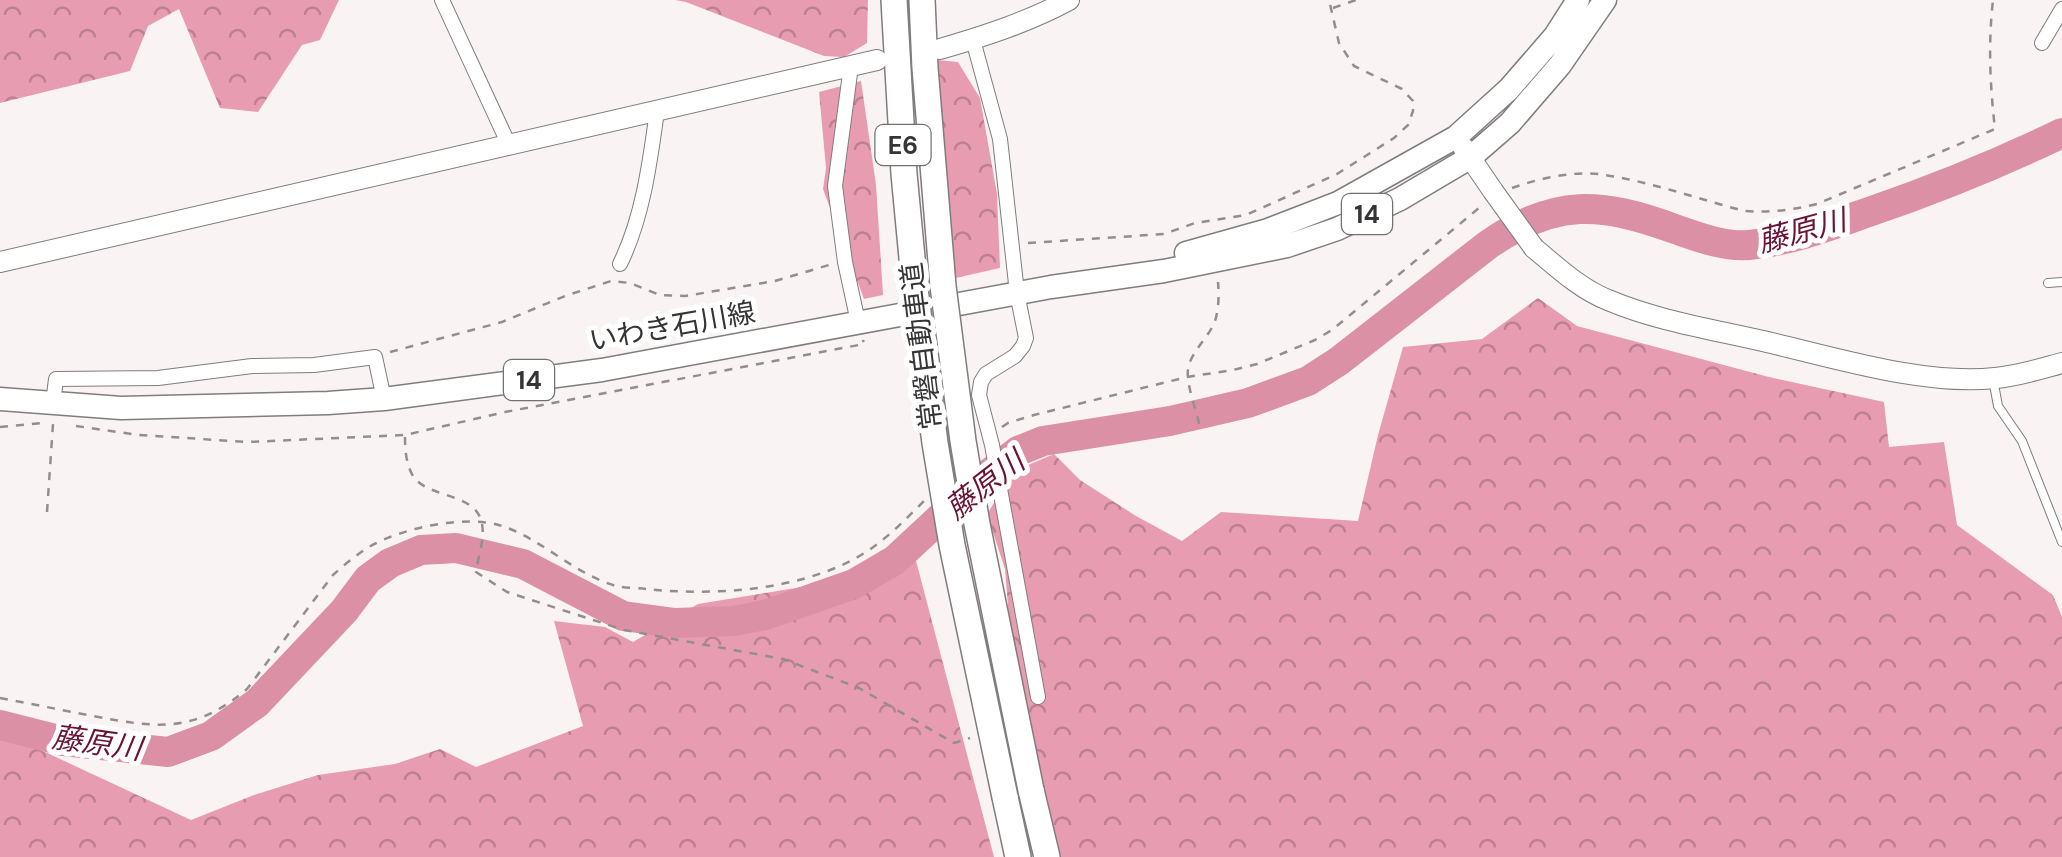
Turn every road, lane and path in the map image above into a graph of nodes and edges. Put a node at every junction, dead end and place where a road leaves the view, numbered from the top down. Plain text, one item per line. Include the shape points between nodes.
1 (442, 0) edge
2 (894, 0) edge
3 (922, 0) edge
4 (1070, 0) edge
5 (1329, 0) edge
6 (1356, 0) edge
7 (1578, 0) edge
8 (1605, 0) edge
9 (1993, 0) edge
10 (1331, 8) junction
11 (2062, 8) edge
12 (973, 40) junction
13 (2042, 44) dead end
14 (940, 49) dead end
15 (877, 60) dead end
16 (851, 66) junction
17 (657, 110) junction
18 (1456, 137) junction
19 (509, 145) junction
20 (1470, 158) junction
21 (1495, 195) junction
22 (1012, 244) junction
23 (1218, 260) junction
24 (0, 262) edge
25 (846, 262) junction
26 (620, 264) dead end
27 (2062, 282) edge
28 (2048, 283) dead end
29 (1051, 286) junction
30 (1017, 293) junction
31 (858, 322) junction
32 (374, 357) junction
33 (2062, 363) edge
34 (1188, 377) junction
35 (1994, 379) junction
36 (0, 399) edge
37 (384, 399) junction
38 (53, 403) junction
39 (1199, 424) dead end
40 (0, 426) edge
41 (404, 436) dead end
42 (991, 441) junction
43 (922, 503) dead end
44 (48, 512) dead end
45 (482, 522) junction
46 (2062, 542) edge
47 (1038, 697) dead end
48 (0, 698) edge
49 (973, 738) dead end
50 (1018, 857) edge
51 (1047, 857) edge

1 - 19 street
2 - 50 highway, 常磐自動車道 / E6, bridge via 904,174 935,444
3 - 51 highway, 常磐自動車道 / E6, bridge via 962,440
4 - 12 street
5 - 10 path
6 - 10 path
7 - 18 main road, いわき石川線 / 14 via 1508,88
8 - 20 main road, いわき石川線 / 14 via 1560,65
9 - 21 path via 1989,81 1995,129 1817,204 1744,211 1603,174 1536,180
10 - 22 path via 1354,66 1413,101 1408,124 1394,138 1338,174 1246,214 1164,234
11 - 13 street
12 - 14 street
12 - 22 street via 1000,139
15 - 16 street
16 - 17 street
16 - 25 street via 835,186
17 - 19 street
17 - 26 street via 648,173
18 - 20 street
18 - 29 main road, いわき石川線 / 14 via 1338,203 1268,230
19 - 24 street
20 - 21 street
20 - 23 main road, いわき石川線 / 14 via 1336,228
21 - 34 path via 1332,330 1257,364
21 - 35 street, bridge via 1534,248 1605,299 1670,322 1892,371
22 - 30 street
23 - 29 main road, いわき石川線 / 14
23 - 34 path via 1215,321
25 - 31 street
25 - 32 path via 684,296 611,281 502,322
27 - 28 lane
29 - 30 main road, いわき石川線 / 14
30 - 31 main road, いわき石川線 / 14
30 - 42 street via 1024,346 981,382
31 - 37 main road, いわき石川線 / 14 via 602,370
32 - 37 street
32 - 38 street via 158,378 56,379
33 - 35 street
34 - 39 path
34 - 42 path via 1008,422
35 - 46 lane via 1998,406 2022,441
36 - 38 main road, いわき石川線 / 14
37 - 38 main road, いわき石川線 / 14 via 121,408
40 - 44 path via 53,422
41 - 45 path via 414,478 468,504
42 - 47 street
43 - 45 path via 852,560 809,576 709,592 616,586 502,526
45 - 48 path via 439,524 360,553 333,575 247,688 192,720 144,726
45 - 49 path via 476,572 506,592 624,630 782,659 859,688 954,743

